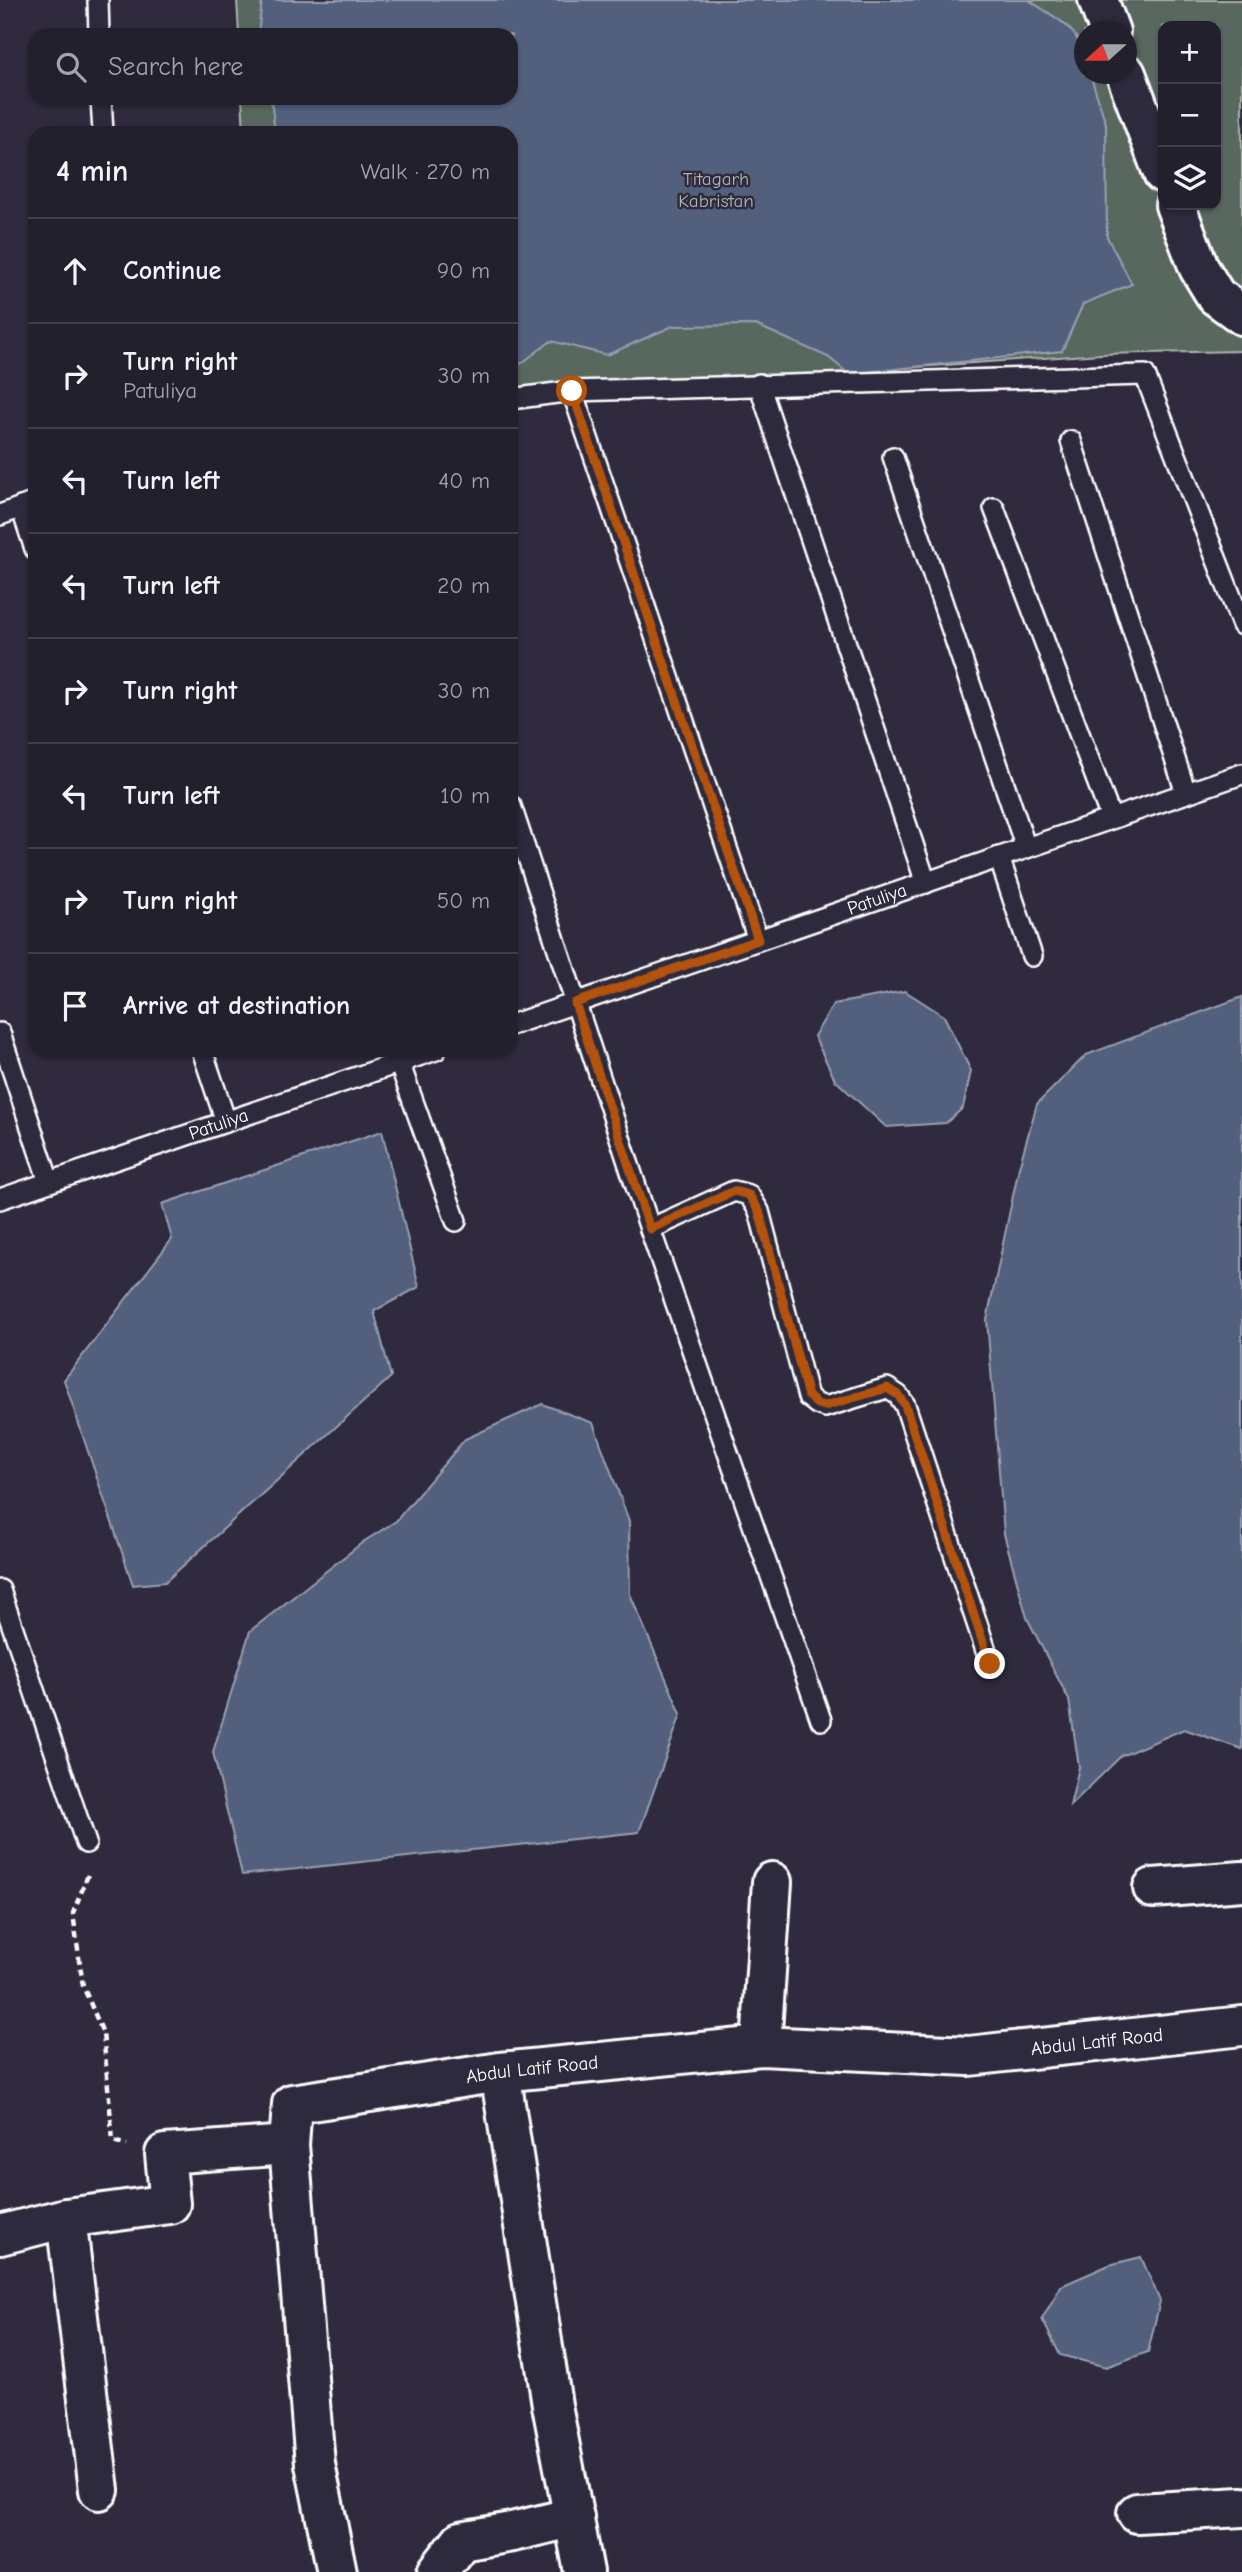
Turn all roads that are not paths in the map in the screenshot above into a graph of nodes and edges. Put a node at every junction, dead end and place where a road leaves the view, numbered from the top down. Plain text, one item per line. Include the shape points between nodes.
1 (98, 0) edge
2 (1098, 0) edge
3 (1106, 21) edge
4 (99, 28) edge
5 (1130, 84) edge
6 (102, 105) edge
7 (103, 126) edge
8 (1158, 160) edge
9 (1177, 210) edge
10 (1242, 315) edge
11 (759, 384) junction
12 (572, 391) junction
13 (518, 398) edge
14 (1071, 441) dead end
15 (893, 457) dead end
16 (28, 504) edge
17 (994, 508) dead end
18 (0, 515) edge
19 (1242, 625) edge
20 (1242, 774) edge
21 (1186, 793) junction
22 (1111, 818) junction
23 (518, 828) edge
24 (1026, 848) junction
25 (999, 858) junction
26 (926, 883) junction
27 (758, 940) junction
28 (1032, 956) dead end
29 (575, 1003) junction
30 (518, 1022) edge
31 (0, 1033) edge
32 (204, 1057) edge
33 (394, 1057) edge
34 (397, 1057) edge
35 (226, 1122) junction
36 (49, 1182) junction
37 (0, 1199) edge
38 (456, 1221) dead end
39 (650, 1229) junction
40 (0, 1590) edge
41 (990, 1664) dead end
42 (821, 1720) dead end
43 (86, 1843) road end
44 (1242, 1881) edge
45 (772, 1882) dead end
46 (1153, 1888) dead end
47 (1242, 2026) edge
48 (761, 2046) junction
49 (500, 2072) junction
50 (289, 2145) junction
51 (66, 2218) junction
52 (0, 2235) edge
53 (99, 2490) dead end
54 (1242, 2507) edge
55 (1137, 2513) dead end
56 (574, 2517) junction
57 (337, 2572) edge
58 (437, 2572) edge
59 (584, 2572) edge

1 - 4 lane
2 - 3 street
5 - 8 street
6 - 7 lane
9 - 10 street via 1210,287
11 - 12 lane
11 - 19 lane via 1144,375
11 - 26 lane
12 - 13 lane
12 - 27 lane
14 - 21 lane
15 - 24 lane
16 - 18 lane
17 - 22 lane
20 - 21 lane, Patuliya
21 - 22 lane, Patuliya
22 - 24 lane, Patuliya
23 - 29 lane
24 - 25 lane, Patuliya
25 - 26 lane, Patuliya
25 - 28 lane
26 - 27 lane, Patuliya
27 - 29 lane, Patuliya
29 - 30 lane, Patuliya
29 - 39 lane
31 - 36 lane
32 - 35 lane
33 - 35 lane, Patuliya
34 - 38 lane
35 - 36 lane, Patuliya
36 - 37 lane, Patuliya
39 - 41 lane via 734,1191 749,1195 759,1211 808,1396 825,1406 887,1388 905,1405
39 - 42 lane
40 - 43 lane
44 - 46 street
45 - 48 street
47 - 48 street, Abdul Latif Road via 969,2056
48 - 49 street, Abdul Latif Road
49 - 50 street, Abdul Latif Road via 292,2104
49 - 56 street
50 - 51 street via 165,2154 170,2204
50 - 57 street, Abdul Latif Road via 316,2464
51 - 52 street
51 - 53 street
54 - 55 street
56 - 58 street via 461,2541
56 - 59 street

